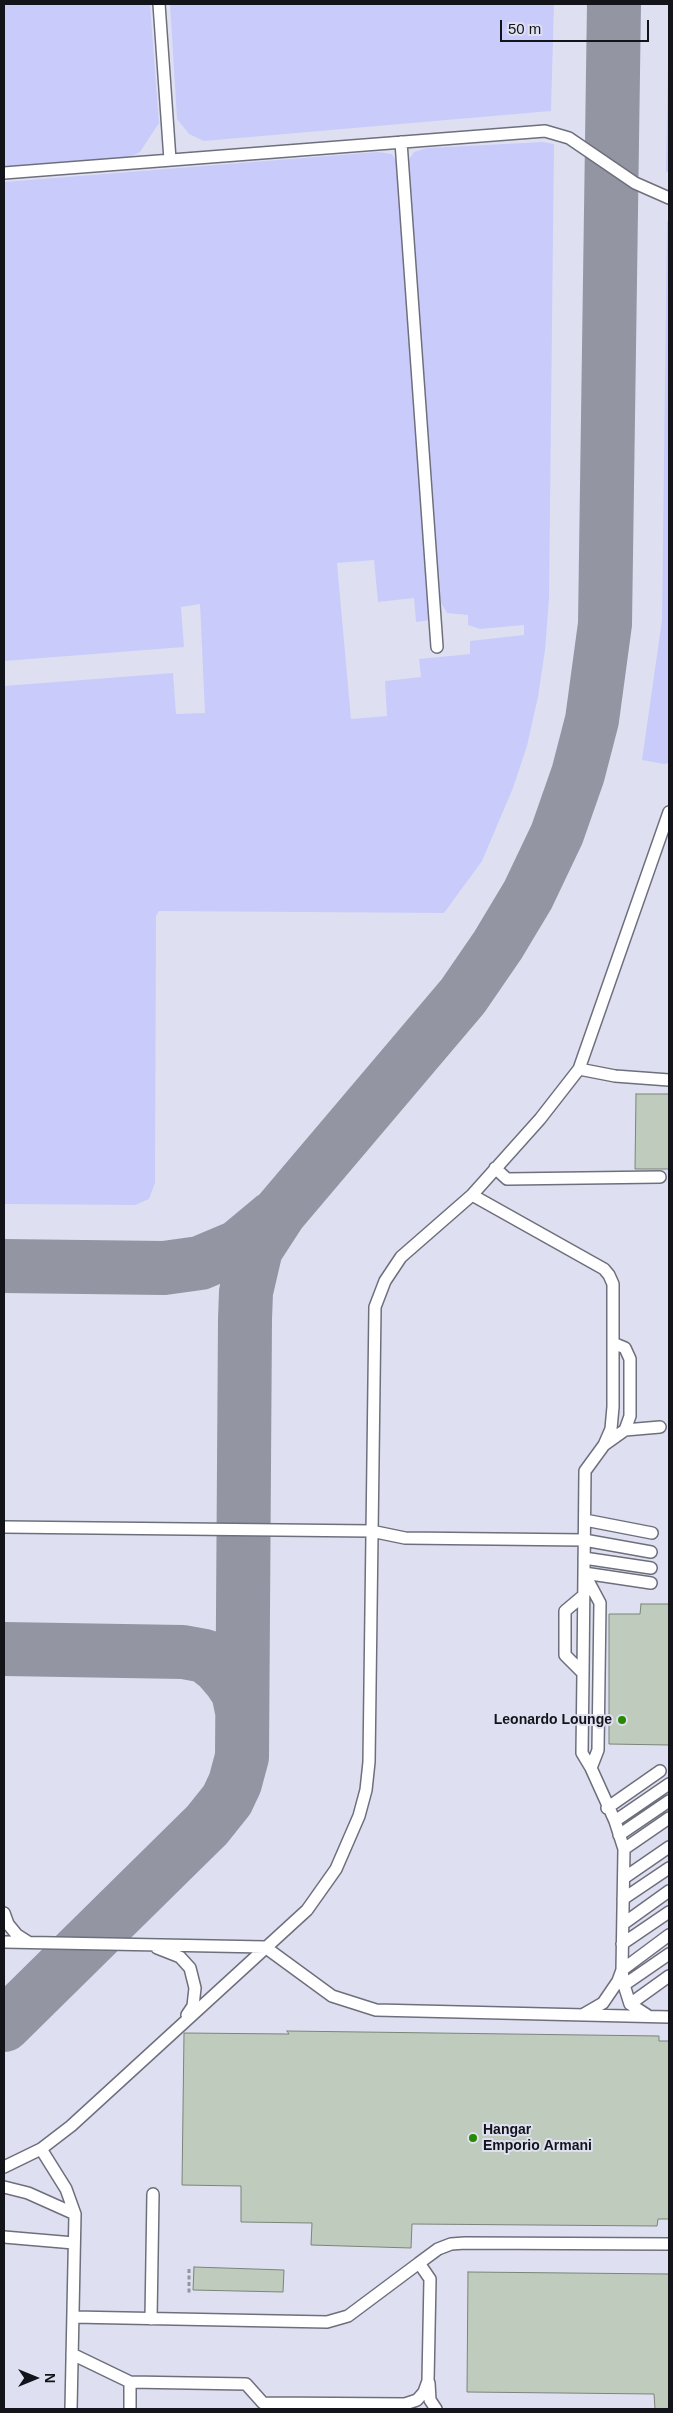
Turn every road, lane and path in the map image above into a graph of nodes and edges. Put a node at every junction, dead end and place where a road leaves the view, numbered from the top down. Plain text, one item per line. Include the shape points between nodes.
1 (159, 4) edge
2 (401, 142) junction
3 (170, 160) junction
4 (4, 173) edge
5 (669, 198) edge
6 (437, 647) dead end
7 (669, 812) edge
8 (579, 1069) junction
9 (669, 1080) edge
10 (495, 1168) junction
11 (660, 1177) dead end
12 (472, 1195) junction
13 (613, 1343) junction
14 (660, 1428) dead end
15 (625, 1430) junction
16 (604, 1445) junction
17 (584, 1520) junction
18 (4, 1527) edge
19 (371, 1531) junction
20 (652, 1533) dead end
21 (584, 1540) junction
22 (651, 1552) dead end
23 (584, 1558) junction
24 (652, 1568) dead end
25 (584, 1573) junction
26 (652, 1583) dead end
27 (584, 1595) junction
28 (583, 1673) junction
29 (591, 1768) junction
30 (660, 1771) dead end
31 (669, 1784) edge
32 (669, 1801) edge
33 (607, 1808) junction
34 (669, 1818) edge
35 (615, 1821) junction
36 (619, 1835) junction
37 (669, 1847) edge
38 (624, 1849) junction
39 (669, 1868) edge
40 (624, 1878) junction
41 (669, 1891) edge
42 (623, 1899) junction
43 (669, 1912) edge
44 (4, 1913) edge
45 (623, 1924) junction
46 (669, 1935) edge
47 (4, 1942) edge
48 (28, 1942) junction
49 (135, 1944) junction
50 (622, 1944) junction
51 (265, 1947) junction
52 (669, 1954) edge
53 (622, 1970) junction
54 (669, 1976) edge
55 (624, 1985) junction
56 (630, 2004) junction
57 (582, 2015) junction
58 (650, 2016) junction
59 (669, 2017) edge
60 (182, 2023) junction
61 (40, 2149) junction
62 (4, 2167) edge
63 (4, 2187) edge
64 (153, 2194) dead end
65 (75, 2214) junction
66 (4, 2237) edge
67 (74, 2244) junction
68 (669, 2244) edge
69 (419, 2263) junction
70 (189, 2269) dead end
71 (189, 2294) dead end
72 (73, 2317) junction
73 (151, 2318) junction
74 (72, 2354) junction
75 (428, 2381) junction
76 (130, 2382) junction
77 (71, 2409) edge
78 (130, 2409) edge
79 (436, 2409) edge

1 - 3 lane
2 - 3 lane
2 - 5 lane via 545,131 569,138 635,183
2 - 6 lane
3 - 4 lane
7 - 8 lane
8 - 9 lane via 615,1076
8 - 10 lane
10 - 11 lane via 507,1179
10 - 12 lane
12 - 13 lane via 604,1269 613,1284
12 - 19 lane via 401,1258 385,1280 375,1307
13 - 15 lane via 625,1348 630,1359 630,1416
13 - 16 lane via 613,1414
14 - 15 lane
15 - 16 lane
16 - 17 lane via 585,1471
17 - 20 lane
17 - 21 lane
18 - 19 lane
19 - 21 lane via 405,1538
19 - 51 lane via 366,1790 336,1870 307,1910
21 - 22 lane
21 - 23 lane
23 - 24 lane
23 - 25 lane
25 - 26 lane
25 - 27 lane
25 - 29 lane via 600,1603 598,1750
27 - 28 lane
27 - 28 lane via 565,1611 565,1654
28 - 29 lane via 582,1753
29 - 33 lane
30 - 33 lane
31 - 35 lane
32 - 36 lane
33 - 35 lane
34 - 38 lane
35 - 36 lane
36 - 38 lane
37 - 40 lane
38 - 40 lane
39 - 42 lane
40 - 42 lane
41 - 45 lane
42 - 45 lane
43 - 50 lane
44 - 48 lane via 17,1935
45 - 50 lane
46 - 53 lane
47 - 48 lane
48 - 49 lane
49 - 51 lane
49 - 60 lane via 164,1950 180,1957 190,1968 195,1988 193,2006
50 - 53 lane
51 - 57 lane via 332,1996 376,2010
51 - 60 lane
52 - 55 lane
53 - 55 lane
53 - 57 lane via 603,2003
54 - 56 lane
55 - 56 lane
56 - 58 lane
57 - 58 lane
58 - 59 lane
60 - 61 lane via 71,2126
61 - 62 lane
61 - 65 lane via 66,2189
63 - 65 lane via 28,2193
64 - 73 lane
65 - 67 lane
66 - 67 lane
67 - 72 lane
68 - 69 lane via 451,2244
69 - 73 lane via 348,2316 327,2322
69 - 75 lane via 430,2279
70 - 71 path
72 - 73 lane
72 - 74 lane
74 - 76 lane
74 - 77 lane
75 - 76 lane via 424,2392 405,2404 262,2403 246,2384
75 - 79 lane via 430,2400
76 - 78 lane

